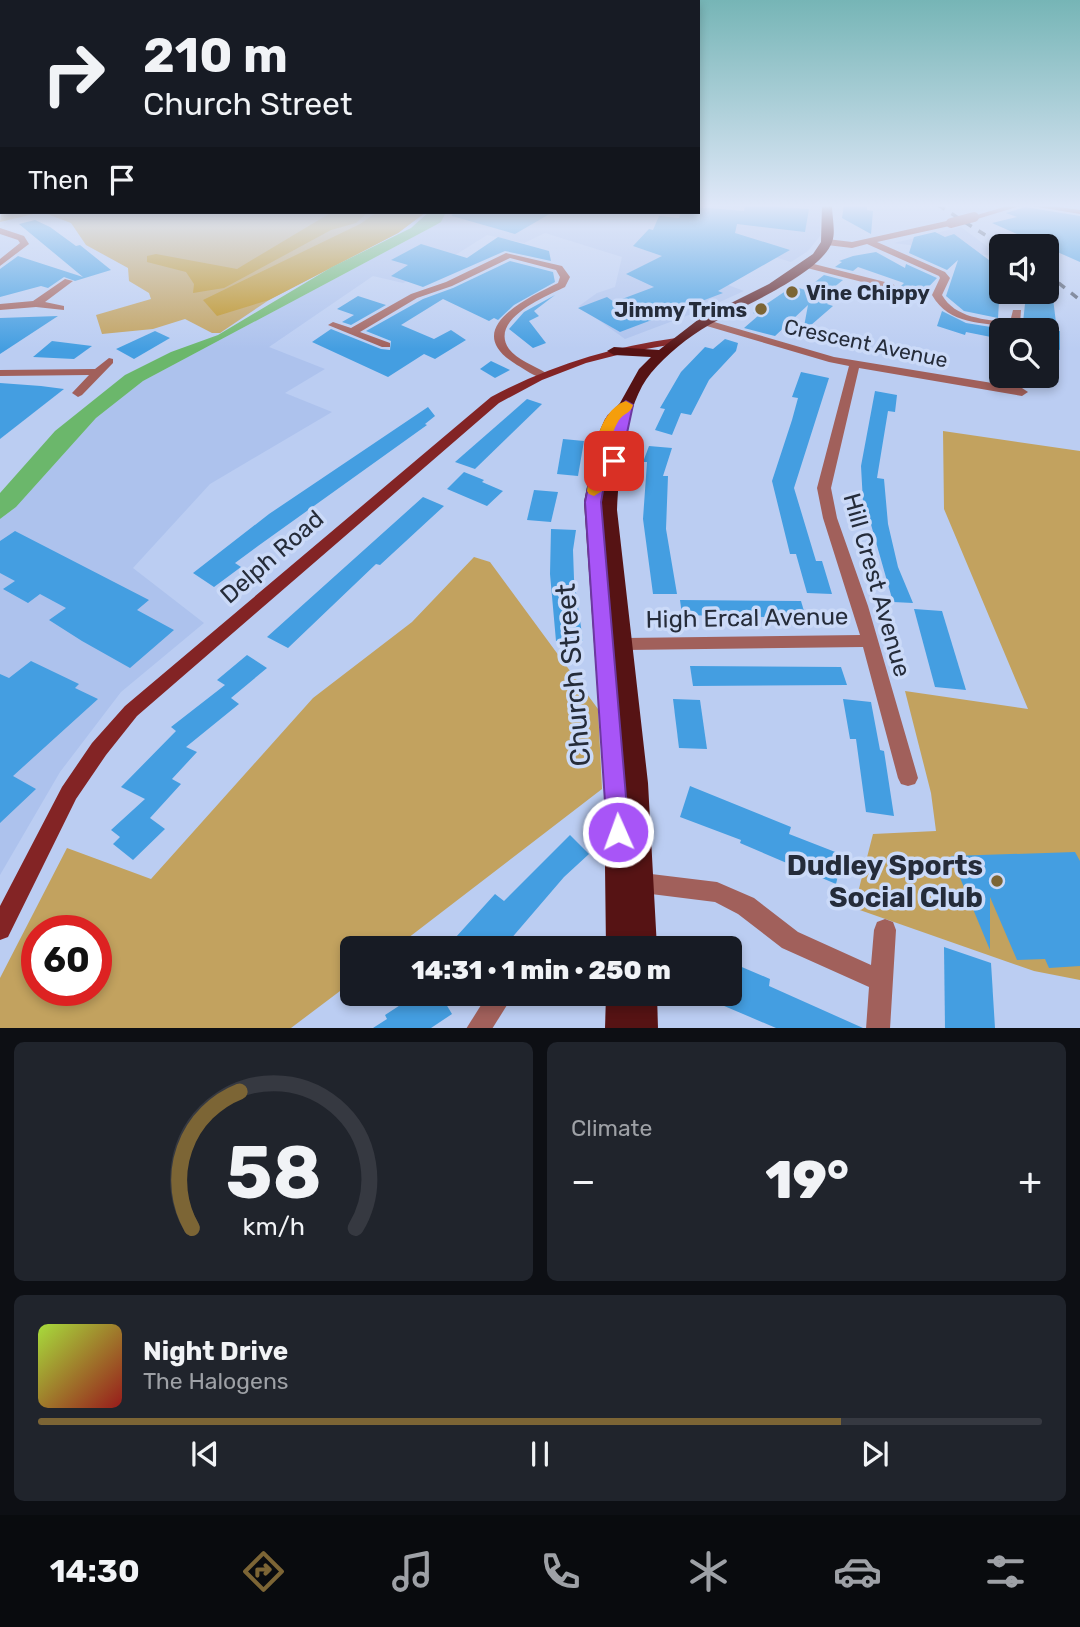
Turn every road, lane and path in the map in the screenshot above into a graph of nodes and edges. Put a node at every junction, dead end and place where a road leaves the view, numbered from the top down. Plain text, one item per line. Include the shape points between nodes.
1 (817, 253) edge
2 (894, 253) edge
3 (806, 265) junction
4 (68, 281) dead end
5 (890, 286) dead end
6 (36, 304) junction
7 (0, 307) edge
8 (60, 308) dead end
9 (1017, 312) dead end
10 (1016, 318) edge
11 (705, 322) junction
12 (989, 322) edge
13 (333, 325) dead end
14 (352, 332) junction
15 (676, 341) junction
16 (386, 345) dead end
17 (609, 353) junction
18 (662, 354) junction
19 (109, 361) dead end
20 (855, 363) junction
21 (99, 372) junction
22 (644, 372) junction
23 (0, 373) edge
24 (542, 375) junction
25 (1022, 392) dead end
26 (78, 393) dead end
27 (626, 405) junction
28 (870, 640) junction
29 (625, 644) junction
30 (908, 778) dead end
31 (643, 883) junction
32 (0, 929) edge
33 (885, 930) dead end
34 (620, 936) edge
35 (643, 936) edge
36 (881, 981) junction
37 (491, 1006) edge
38 (620, 1006) edge
39 (643, 1006) edge
40 (478, 1028) edge
41 (620, 1028) edge
42 (643, 1028) edge
43 (878, 1028) edge

1 - 3 main road, Church Street
2 - 12 street via 942,274 937,295 940,305
3 - 5 street
3 - 11 main road, Church Street
4 - 6 street
6 - 7 street
6 - 8 street
9 - 10 street
11 - 15 main road, Church Street
11 - 20 street, Crescent Avenue
13 - 14 street
14 - 16 street
14 - 24 street via 414,296 509,255 521,256 559,268 565,277 562,285 511,312 502,323 501,346
15 - 17 main road, Delph Road
15 - 18 main road, Church Street
17 - 18 main road
17 - 22 main road via 639,360
17 - 24 main road, Delph Road
18 - 22 main road, Church Street
19 - 21 street
20 - 25 street, Crescent Avenue
20 - 28 street, Hill Crest Avenue via 824,488
21 - 23 street
21 - 26 street
22 - 27 main road, Church Street
24 - 32 main road, Delph Road via 469,419 131,711 69,793
27 - 29 main road, Church Street via 608,510
27 - 34 main road, Church Street via 612,419 605,437 593,502 616,785
28 - 29 street, High Ercal Avenue
28 - 30 street, Hill Crest Avenue
29 - 31 main road, Church Street
31 - 35 main road, Church Street
31 - 36 street via 717,892 746,906 790,940
33 - 36 street
36 - 43 street
37 - 40 street
38 - 41 main road
39 - 42 main road

